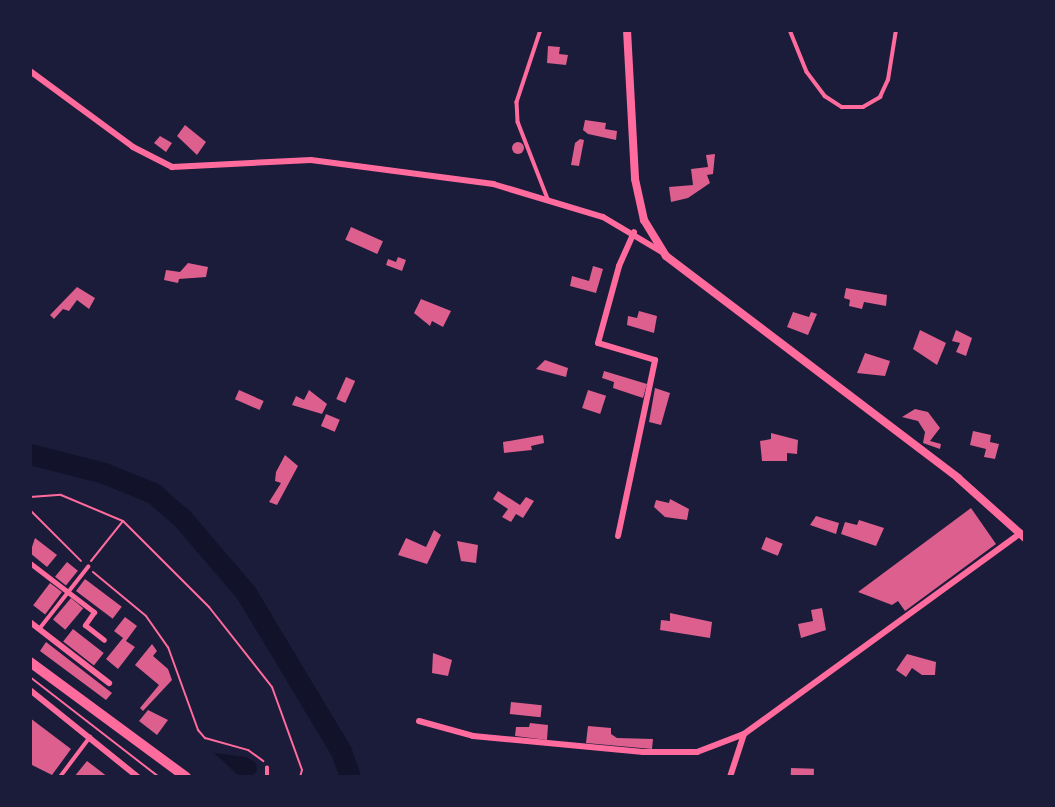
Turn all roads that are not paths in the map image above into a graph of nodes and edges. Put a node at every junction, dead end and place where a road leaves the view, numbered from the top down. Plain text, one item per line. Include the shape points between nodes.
1 (541, 30) edge
2 (627, 30) edge
3 (790, 30) edge
4 (896, 30) edge
5 (30, 71) edge
6 (548, 199) junction
7 (634, 232) junction
8 (666, 256) junction
9 (1023, 535) edge
10 (618, 536) dead end
11 (30, 563) edge
12 (87, 567) road end
13 (67, 591) junction
14 (30, 622) edge
15 (38, 629) junction
16 (104, 640) dead end
17 (30, 662) edge
18 (109, 683) dead end
19 (30, 690) edge
20 (419, 721) dead end
21 (744, 734) junction
22 (90, 737) junction
23 (267, 768) road end
24 (60, 777) edge
25 (138, 777) edge
26 (186, 777) edge
27 (267, 777) edge
28 (730, 777) edge

1 - 6 lane via 517,102 518,122
2 - 8 street via 635,179 645,220
3 - 4 lane via 807,72 825,96 842,107 863,107 880,97 888,80
5 - 6 street via 134,146 172,167 311,160 415,172
6 - 7 street
7 - 8 street
7 - 10 street via 619,266 598,343 655,360
8 - 9 street via 958,478
9 - 21 street
11 - 13 street
12 - 13 lane
13 - 15 lane
13 - 16 street via 94,612 85,625
14 - 15 street
15 - 18 street
17 - 26 main road
19 - 22 street
20 - 21 street via 473,736 643,752 697,752
21 - 28 street
22 - 24 lane
22 - 25 street
23 - 27 lane

